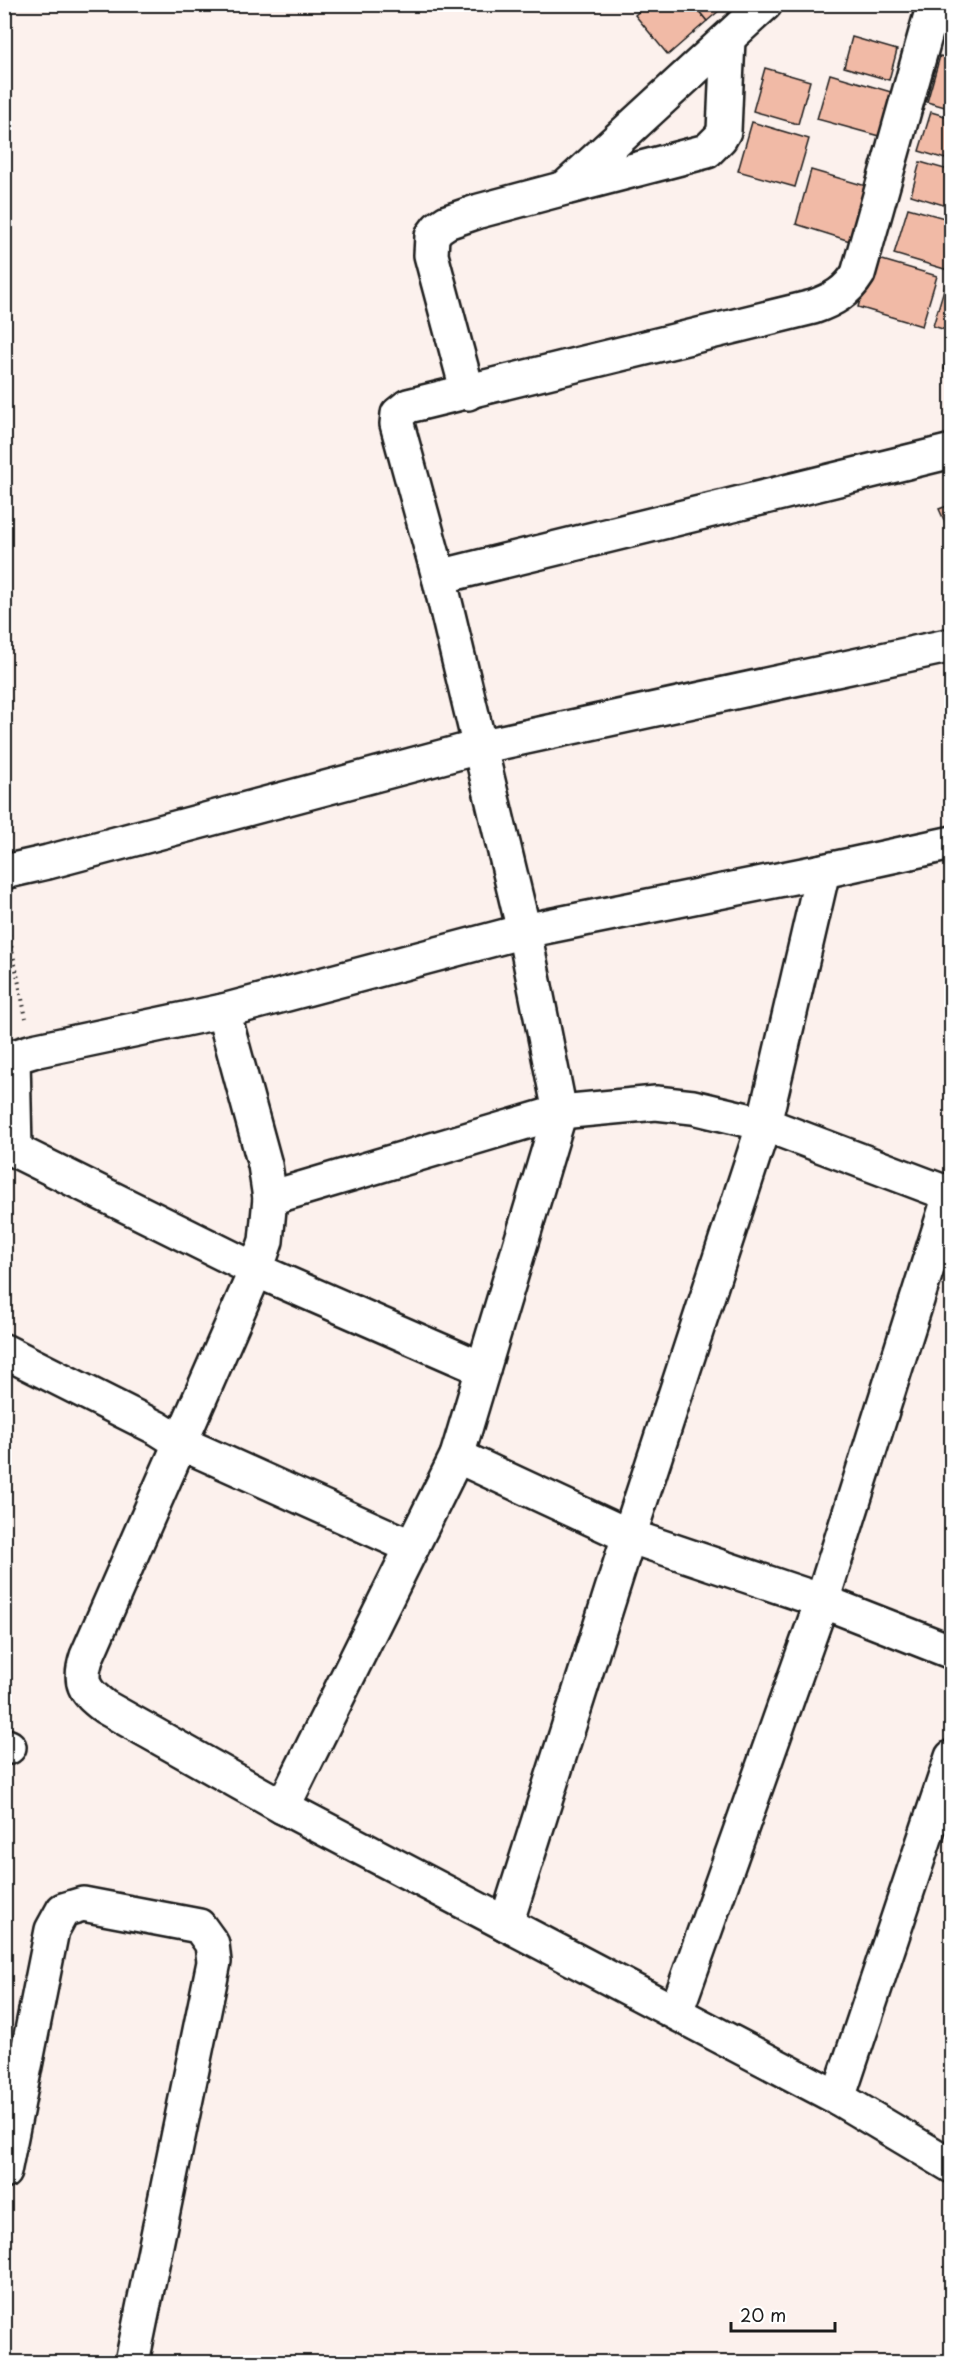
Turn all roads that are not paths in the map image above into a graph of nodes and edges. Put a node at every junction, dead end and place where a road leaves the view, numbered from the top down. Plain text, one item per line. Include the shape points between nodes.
1 (765, 4) edge
2 (934, 4) edge
3 (728, 39) junction
4 (565, 188) junction
5 (468, 393) junction
6 (951, 451) edge
7 (439, 577) junction
8 (951, 645) edge
9 (479, 747) junction
10 (951, 843) edge
11 (823, 871) junction
12 (4, 872) edge
13 (524, 931) junction
14 (223, 1011) junction
15 (17, 1056) edge
16 (560, 1112) junction
17 (764, 1124) junction
18 (10, 1148) edge
19 (951, 1193) edge
20 (270, 1198) junction
21 (256, 1270) junction
22 (4, 1351) edge
23 (483, 1369) junction
24 (181, 1443) junction
25 (457, 1456) junction
26 (629, 1536) junction
27 (412, 1547) junction
28 (822, 1601) junction
29 (951, 1652) edge
30 (951, 1757) edge
31 (284, 1807) junction
32 (506, 1924) junction
33 (676, 2012) junction
34 (838, 2098) junction
35 (951, 2166) edge
36 (4, 2172) edge
37 (132, 2362) edge

1 - 3 street
2 - 5 street via 858,274 851,286 813,307
3 - 4 street
3 - 4 street via 724,131 713,146 707,151
4 - 5 street via 447,222 432,236 431,255
5 - 7 street via 408,406 398,414 397,424
6 - 7 street
7 - 9 street
8 - 9 street
9 - 12 street
9 - 13 street
10 - 11 street
11 - 13 street
11 - 17 street
13 - 14 street
13 - 16 street
14 - 15 street
14 - 20 street via 265,1165
15 - 18 street
16 - 17 street via 656,1103 693,1107
16 - 20 street
16 - 23 street
17 - 19 street
17 - 26 street
18 - 21 street
19 - 28 street
20 - 21 street via 266,1241
21 - 23 street
21 - 24 street
22 - 24 street
23 - 25 street
24 - 27 street
24 - 31 street via 87,1656 82,1678 92,1697 105,1707
25 - 26 street
25 - 27 street
26 - 28 street
26 - 32 street
27 - 31 street
28 - 29 street
28 - 33 street
30 - 34 street
31 - 32 street
32 - 33 street
33 - 34 street
34 - 35 street
36 - 37 street via 52,1930 63,1910 83,1904 199,1926 212,1944 214,1962

